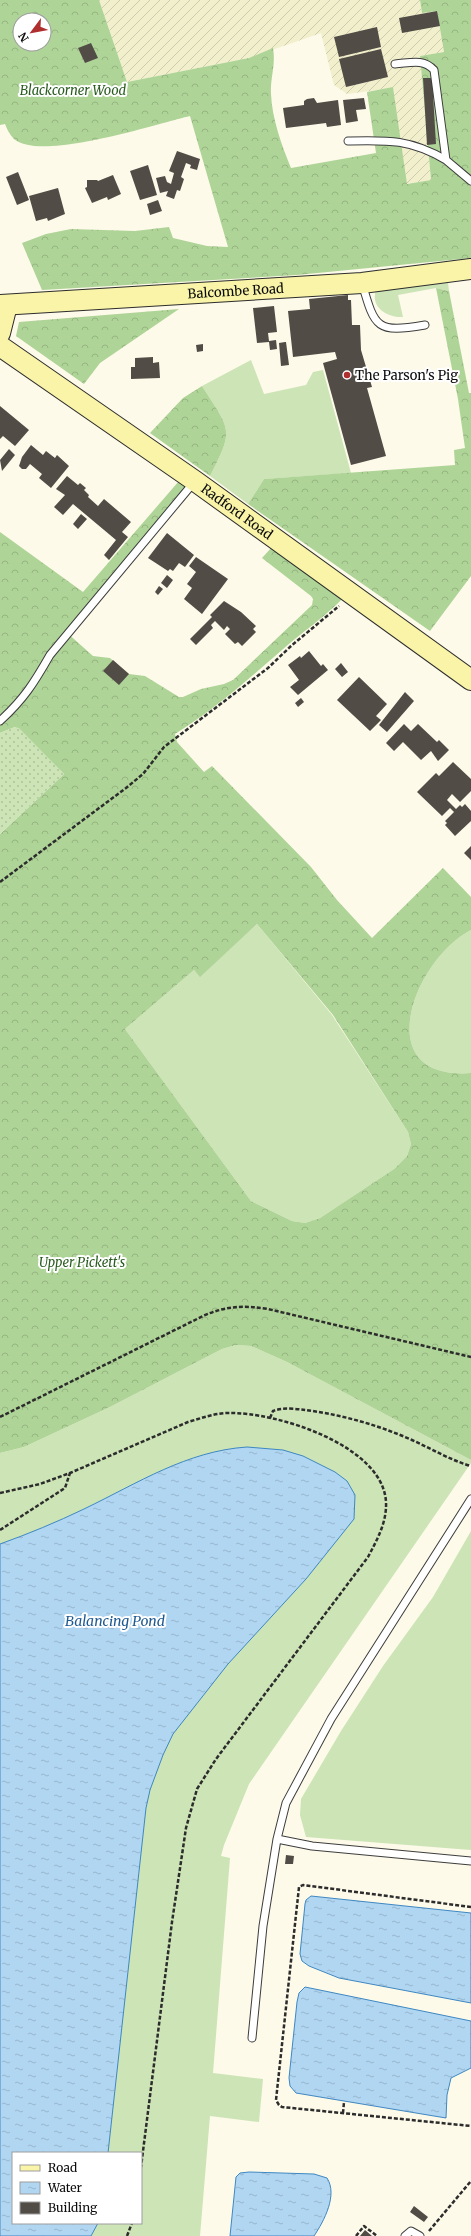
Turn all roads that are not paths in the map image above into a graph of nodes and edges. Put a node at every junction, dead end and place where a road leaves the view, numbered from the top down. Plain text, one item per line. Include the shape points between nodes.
1 (395, 64) dead end
2 (348, 141) dead end
3 (446, 160) junction
4 (471, 181) edge
5 (471, 269) edge
6 (362, 283) junction
7 (4, 305) edge
8 (425, 325) dead end
9 (0, 333) edge
10 (0, 346) edge
11 (195, 481) junction
12 (471, 680) edge
13 (0, 721) edge
14 (471, 1499) edge
15 (277, 1839) junction
16 (471, 1861) edge
17 (252, 2038) dead end
18 (405, 2236) edge
19 (420, 2236) edge

1 - 3 lane via 421,62 434,70
2 - 3 lane via 401,141 423,148
3 - 4 lane
5 - 6 street, Balcombe Road
6 - 7 street, Balcombe Road
6 - 8 lane via 370,312 382,326 396,329
7 - 9 street
10 - 11 street, Radford Road
11 - 12 street, Radford Road
11 - 13 lane via 50,654 28,692
14 - 15 lane via 331,1719 286,1803
15 - 16 lane via 312,1846
15 - 17 lane via 263,1926
18 - 19 lane via 412,2231

